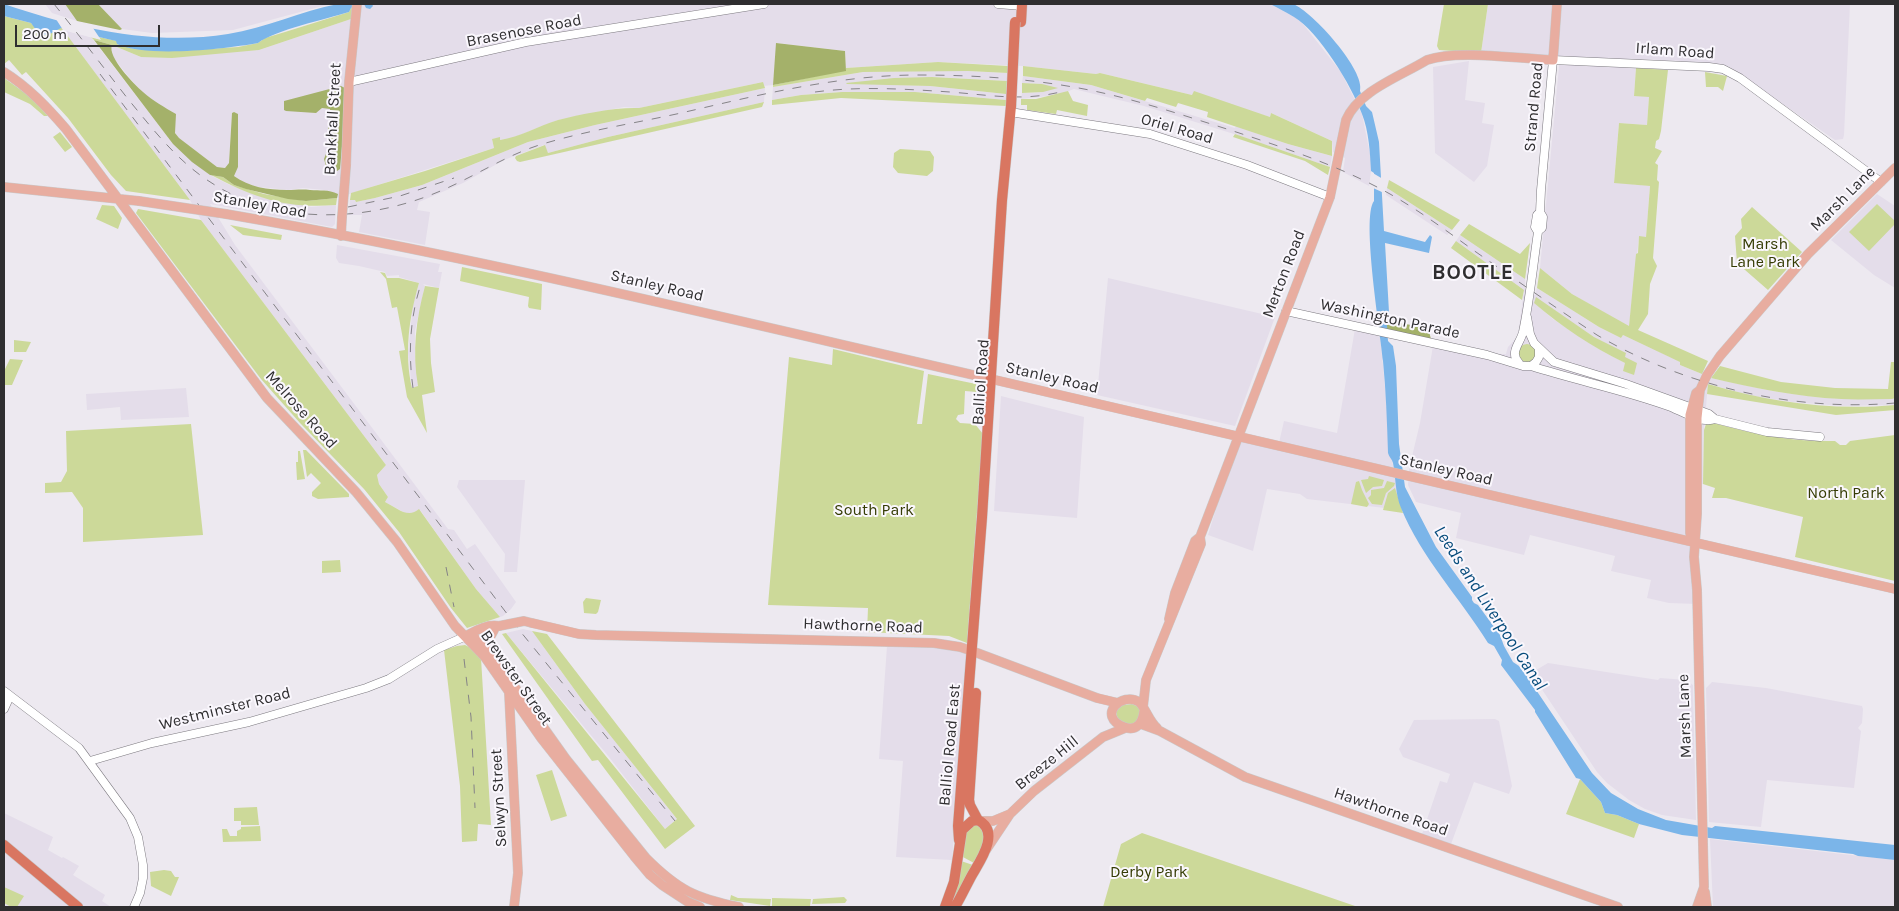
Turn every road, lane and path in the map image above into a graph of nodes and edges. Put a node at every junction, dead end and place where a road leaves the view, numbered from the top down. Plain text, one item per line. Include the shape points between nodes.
1 (764, 4) edge
2 (998, 4) edge
3 (1557, 4) edge
4 (1019, 5) edge
5 (357, 8) edge
6 (1432, 59) joint
7 (1553, 60) junction
8 (4, 72) edge
9 (349, 82) junction
10 (1013, 109) junction
11 (1895, 168) edge
12 (1881, 182) junction
13 (107, 184) junction
14 (4, 187) edge
15 (98, 196) junction
16 (1330, 197) junction
17 (118, 198) junction
18 (139, 201) junction
19 (129, 215) junction
20 (342, 236) junction
21 (1286, 311) junction
22 (1527, 317) junction
23 (1519, 344) junction
24 (1537, 346) junction
25 (1514, 353) junction
26 (1487, 355) junction
27 (1519, 363) junction
28 (1531, 366) junction
29 (993, 380) junction
30 (1694, 413) junction
31 (1238, 437) junction
32 (1820, 437) dead end
33 (1694, 543) junction
34 (1895, 589) edge
35 (497, 628) junction
36 (466, 636) junction
37 (619, 636) joint
38 (488, 649) junction
39 (975, 653) junction
40 (1146, 680) junction
41 (7, 693) edge
42 (509, 693) junction
43 (1096, 698) junction
44 (1130, 700) junction
45 (1118, 703) junction
46 (520, 708) junction
47 (4, 709) edge
48 (1144, 709) junction
49 (510, 711) junction
50 (1112, 714) junction
51 (1140, 724) junction
52 (1125, 728) junction
53 (1160, 731) junction
54 (1103, 737) junction
55 (90, 761) junction
56 (1010, 814) junction
57 (979, 821) junction
58 (959, 840) junction
59 (4, 845) edge
60 (986, 850) junction
61 (1704, 883) junction
62 (689, 898) junction
63 (78, 907) edge
64 (134, 907) edge
65 (514, 907) edge
66 (700, 907) edge
67 (739, 907) edge
68 (946, 907) edge
69 (956, 907) edge
70 (1618, 907) edge
71 (1697, 907) edge
72 (1707, 907) edge

1 - 9 street, Brasenose Road via 526,42
2 - 4 street
3 - 7 main road, Strand Road
4 - 10 highway, Balliol Road
5 - 9 main road, Bankhall Street
6 - 7 main road, Irlam Road via 1460,56
6 - 16 main road, Merton Road via 1361,99 1349,112
7 - 12 street, Irlam Road via 1723,70 1740,78
7 - 22 street, Strand Road via 1540,212 1542,228 1538,231
8 - 13 main road, Melrose Road via 48,108
9 - 20 main road, Bankhall Street, bridge
10 - 16 street, Oriel Road via 1150,134 1247,164
10 - 29 highway, Balliol Road
11 - 12 main road, Marsh Lane
12 - 30 main road, Marsh Lane via 1808,254 1720,356 1700,390
13 - 15 main road via 105,192
13 - 17 main road, Melrose Road
14 - 15 main road, Stanley Road
15 - 17 main road, Stanley Road
16 - 21 main road, Merton Road
17 - 18 main road, Stanley Road
17 - 19 main road, Melrose Road
18 - 19 main road via 132,205
18 - 20 main road, Stanley Road, bridge
19 - 36 main road, Melrose Road via 267,398 356,492 397,542 455,626
20 - 29 main road, Stanley Road via 590,286
21 - 26 street, Washington Parade
21 - 31 main road, Merton Road
22 - 23 street, Strand Road
22 - 24 street, Strand Road via 1530,334
23 - 24 street via 1525,341
23 - 25 street
24 - 28 street via 1538,360
24 - 30 street via 1559,365 1626,384
25 - 26 street, Washington Parade
25 - 27 street
26 - 27 street, Washington Parade
27 - 28 street
28 - 30 street
29 - 31 main road, Stanley Road
29 - 39 highway, Balliol Road
30 - 32 street via 1767,432
30 - 33 main road, Marsh Lane via 1697,514
31 - 33 main road, Stanley Road
31 - 40 main road, Merton Road via 1200,537 1201,544
33 - 34 main road, Stanley Road
33 - 61 main road, Marsh Lane
35 - 36 main road, Westminster Road via 491,625
35 - 37 main road, Westminster Road, bridge via 524,621 578,634
35 - 38 main road via 488,638
36 - 38 main road, Brewster Street via 482,641
36 - 42 main road, Brewster Street
36 - 55 street, Westminster Road via 437,649 389,679 366,688 249,722 152,743
37 - 39 main road, Hawthorne Road via 894,641 934,643
38 - 62 main road, Brewster Street via 566,759 641,853
39 - 43 main road, Hawthorne Road
39 - 57 highway, Balliol Road East via 969,800
39 - 58 highway, Balliol Road East
40 - 44 main road, Merton Road
40 - 48 main road, Merton Road
41 - 47 street
41 - 55 street via 79,748
42 - 46 main road, Brewster Street
42 - 49 main road, Selwyn Street
43 - 45 main road, Hawthorne Road
43 - 50 main road, Hawthorne Road
44 - 45 main road
44 - 48 main road via 1139,702
45 - 50 main road
46 - 49 main road
46 - 62 main road, Brewster Street via 568,775 644,869 662,885
48 - 51 main road
48 - 53 main road, Hawthorne Road
49 - 65 main road, Selwyn Street via 518,884
50 - 52 main road via 1116,723
50 - 54 main road, Breeze Hill
51 - 52 main road
51 - 53 main road, Hawthorne Road
52 - 54 main road, Breeze Hill
53 - 70 main road, Hawthorne Road via 1245,777
54 - 56 main road, Breeze Hill
55 - 64 street via 129,816 138,838 143,878
56 - 57 main road, Breeze Hill via 993,821
56 - 60 main road, Breeze Hill
57 - 58 highway, Breeze Hill via 966,825
57 - 60 highway via 988,830
58 - 68 highway via 956,872
59 - 63 highway
60 - 69 highway, Breeze Hill
61 - 71 main road, Marsh Lane
61 - 72 main road, Marsh Lane
62 - 66 main road
62 - 67 main road

